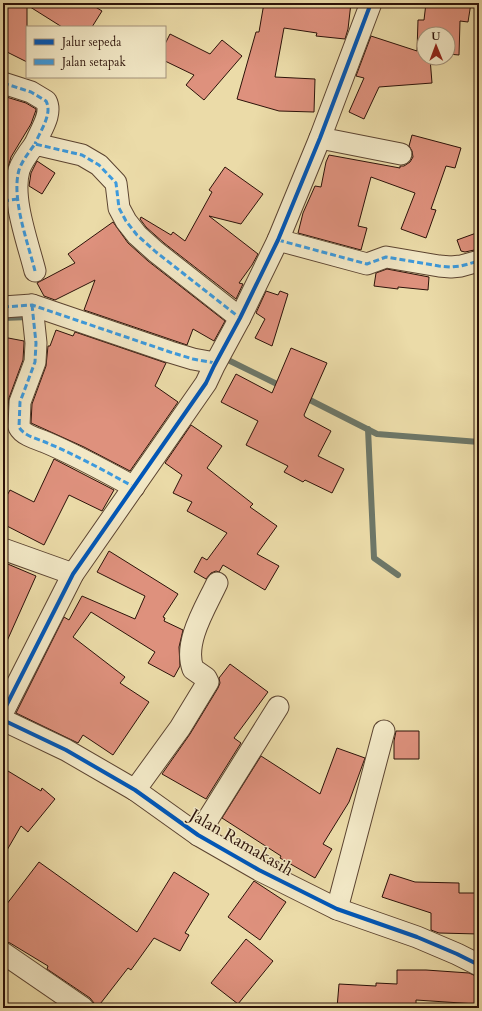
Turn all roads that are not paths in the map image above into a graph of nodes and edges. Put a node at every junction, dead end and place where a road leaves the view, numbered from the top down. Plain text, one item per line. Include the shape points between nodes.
1 (371, 3) edge
2 (3, 84) edge
3 (320, 138) junction
4 (35, 144) junction
5 (401, 154) dead end
6 (10, 200) edge
7 (278, 240) junction
8 (479, 261) edge
9 (35, 271) dead end
10 (3, 307) edge
11 (33, 313) junction
12 (240, 318) junction
13 (212, 371) junction
14 (134, 487) junction
15 (3, 549) edge
16 (73, 574) junction
17 (217, 583) dead end
18 (278, 707) dead end
19 (3, 712) edge
20 (3, 720) edge
21 (384, 731) dead end
22 (135, 790) junction
23 (198, 835) junction
24 (337, 909) junction
25 (3, 953) edge
26 (479, 965) edge
27 (83, 1008) edge

1 - 3 street
2 - 4 street via 31,92 46,101 47,117
3 - 5 street
3 - 7 street
4 - 6 street via 19,169 17,185
4 - 12 street via 82,155 99,165 116,183 119,208 137,235
6 - 9 street
7 - 8 street via 367,264 386,258 451,267
7 - 12 street
10 - 11 street
11 - 13 street via 193,359
11 - 14 street via 35,362 20,402 20,430
12 - 13 street
13 - 14 street
14 - 16 street
15 - 16 street
16 - 19 street
17 - 22 street via 194,632 191,654 194,669 208,682 180,728
18 - 23 street
20 - 22 street, Jalan Ramakasih via 66,750
21 - 24 street
22 - 23 street, Jalan Ramakasih
23 - 24 street, Jalan Ramakasih via 259,870
24 - 26 street, Jalan Ramakasih via 417,937
25 - 27 street

